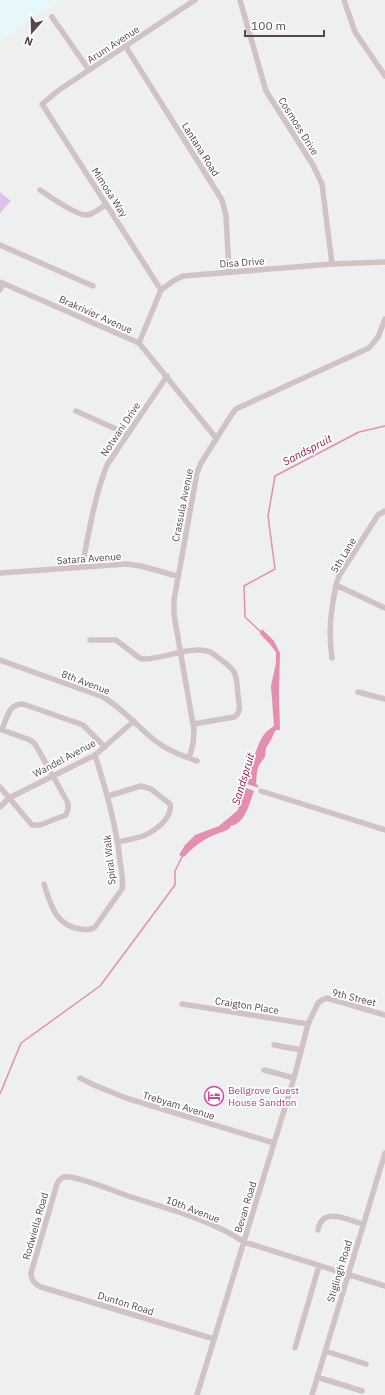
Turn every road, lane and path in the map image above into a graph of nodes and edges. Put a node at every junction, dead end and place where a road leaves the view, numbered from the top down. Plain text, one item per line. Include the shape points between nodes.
1 (240, 0) edge
2 (344, 0) edge
3 (191, 1) edge
4 (52, 17) dead end
5 (126, 47) junction
6 (89, 70) junction
7 (385, 76) edge
8 (42, 104) joint
9 (40, 190) dead end
10 (106, 204) junction
11 (0, 245) edge
12 (385, 262) edge
13 (332, 264) junction
14 (229, 272) junction
15 (2, 282) edge
16 (93, 286) dead end
17 (0, 290) edge
18 (161, 290) junction
19 (385, 319) edge
20 (139, 343) junction
21 (168, 376) junction
22 (76, 411) dead end
23 (127, 434) junction
24 (216, 438) junction
25 (385, 511) edge
26 (83, 567) junction
27 (0, 574) edge
28 (178, 576) junction
29 (336, 585) junction
30 (385, 608) edge
31 (90, 640) dead end
32 (180, 653) junction
33 (332, 658) dead end
34 (0, 660) edge
35 (358, 692) dead end
36 (385, 699) edge
37 (134, 721) junction
38 (194, 724) junction
39 (1, 729) edge
40 (105, 747) junction
41 (95, 755) junction
42 (189, 758) junction
43 (197, 761) dead end
44 (52, 775) junction
45 (0, 787) edge
46 (261, 791) dead end
47 (108, 796) junction
48 (8, 798) junction
49 (0, 807) edge
50 (385, 830) edge
51 (118, 842) junction
52 (44, 884) dead end
53 (182, 1004) dead end
54 (385, 1014) edge
55 (308, 1024) junction
56 (274, 1045) dead end
57 (301, 1050) junction
58 (264, 1070) dead end
59 (80, 1078) dead end
60 (294, 1078) junction
61 (274, 1143) junction
62 (385, 1153) edge
63 (62, 1178) joint
64 (363, 1224) junction
65 (318, 1230) dead end
66 (244, 1242) junction
67 (319, 1266) junction
68 (348, 1275) junction
69 (33, 1282) joint
70 (385, 1286) edge
71 (214, 1339) junction
72 (295, 1348) dead end
73 (325, 1351) junction
74 (366, 1364) dead end
75 (317, 1377) junction
76 (362, 1391) dead end
77 (197, 1395) edge
78 (312, 1395) edge

1 - 13 street, Cosmoss Drive via 266,91 322,184
2 - 7 street via 355,32
3 - 5 street, Arum Avenue
4 - 6 street
5 - 6 street, Arum Avenue
5 - 14 street, Lantana Road via 222,200 226,215
6 - 8 street, Arum Avenue
8 - 10 street, Mimosa Way
9 - 10 street via 82,214 89,215
10 - 18 street, Mimosa Way
11 - 16 street
12 - 13 street, Disa Drive
13 - 14 street, Disa Drive
14 - 18 street, Disa Drive via 186,275
15 - 17 street
15 - 20 street, Brakrivier Avenue
18 - 20 street
19 - 24 street, Crassula Avenue via 378,338 369,348 236,409
20 - 21 street, Brakrivier Avenue
21 - 23 street, Notwani Drive
21 - 24 street, Brakrivier Avenue
22 - 23 street
23 - 26 street, Notwani Drive via 110,458 103,475
24 - 28 street, Crassula Avenue via 198,469
25 - 29 street, 5th Lane via 378,515
26 - 27 street, Satara Avenue
26 - 28 street, Satara Avenue via 127,564
28 - 32 street, Crassula Avenue via 174,615
29 - 30 street, 5th Lane
29 - 33 street via 329,631
31 - 32 street via 116,640 142,659
32 - 38 street, Crassula Avenue
32 - 38 street via 202,650 209,652 231,666 236,675 239,710 236,716
34 - 37 street, 8th Avenue via 103,697
35 - 36 street
37 - 40 street, Wandel Avenue
37 - 42 street, 8th Avenue via 152,739 169,750
38 - 42 street, Crassula Avenue
39 - 40 street via 11,708 24,704 85,727
39 - 44 street via 33,742
40 - 41 street, Wandel Avenue
41 - 44 street, Wandel Avenue
41 - 47 street, Spiral Walk
42 - 43 street, 8th Avenue
44 - 48 street, Wandel Avenue
44 - 48 street via 68,803 66,815 36,826 28,821
45 - 48 street
46 - 50 street
47 - 51 street, Spiral Walk
47 - 51 street via 141,786 162,796 171,806 164,821 150,832
48 - 49 street, Wandel Avenue
51 - 52 street, Spiral Walk via 122,889 92,929 74,928 62,921 52,910
53 - 55 street, Craigton Place
54 - 55 street, 9th Street via 327,998 318,1003
55 - 57 street, Bevan Road
56 - 57 street
57 - 60 street, Bevan Road
58 - 60 street
59 - 61 street, Trebyam Avenue via 114,1093
60 - 61 street, Bevan Road
61 - 66 street, Bevan Road
62 - 64 street, Stiglingh Road
63 - 66 street, 10th Avenue via 73,1178 168,1209 226,1231
63 - 69 street, Rodwiella Road via 57,1184 31,1273
64 - 65 street via 327,1216 322,1220
64 - 68 street, Stiglingh Road
66 - 67 street, 10th Avenue
66 - 71 street, Bevan Road
67 - 68 street, 10th Avenue
67 - 72 street
68 - 70 street, 10th Avenue
68 - 73 street, Stiglingh Road
69 - 71 street, Dunton Road via 41,1287
71 - 77 street, Bevan Road
73 - 74 street
73 - 75 street, Stiglingh Road
75 - 76 street
75 - 78 street, Stiglingh Road

